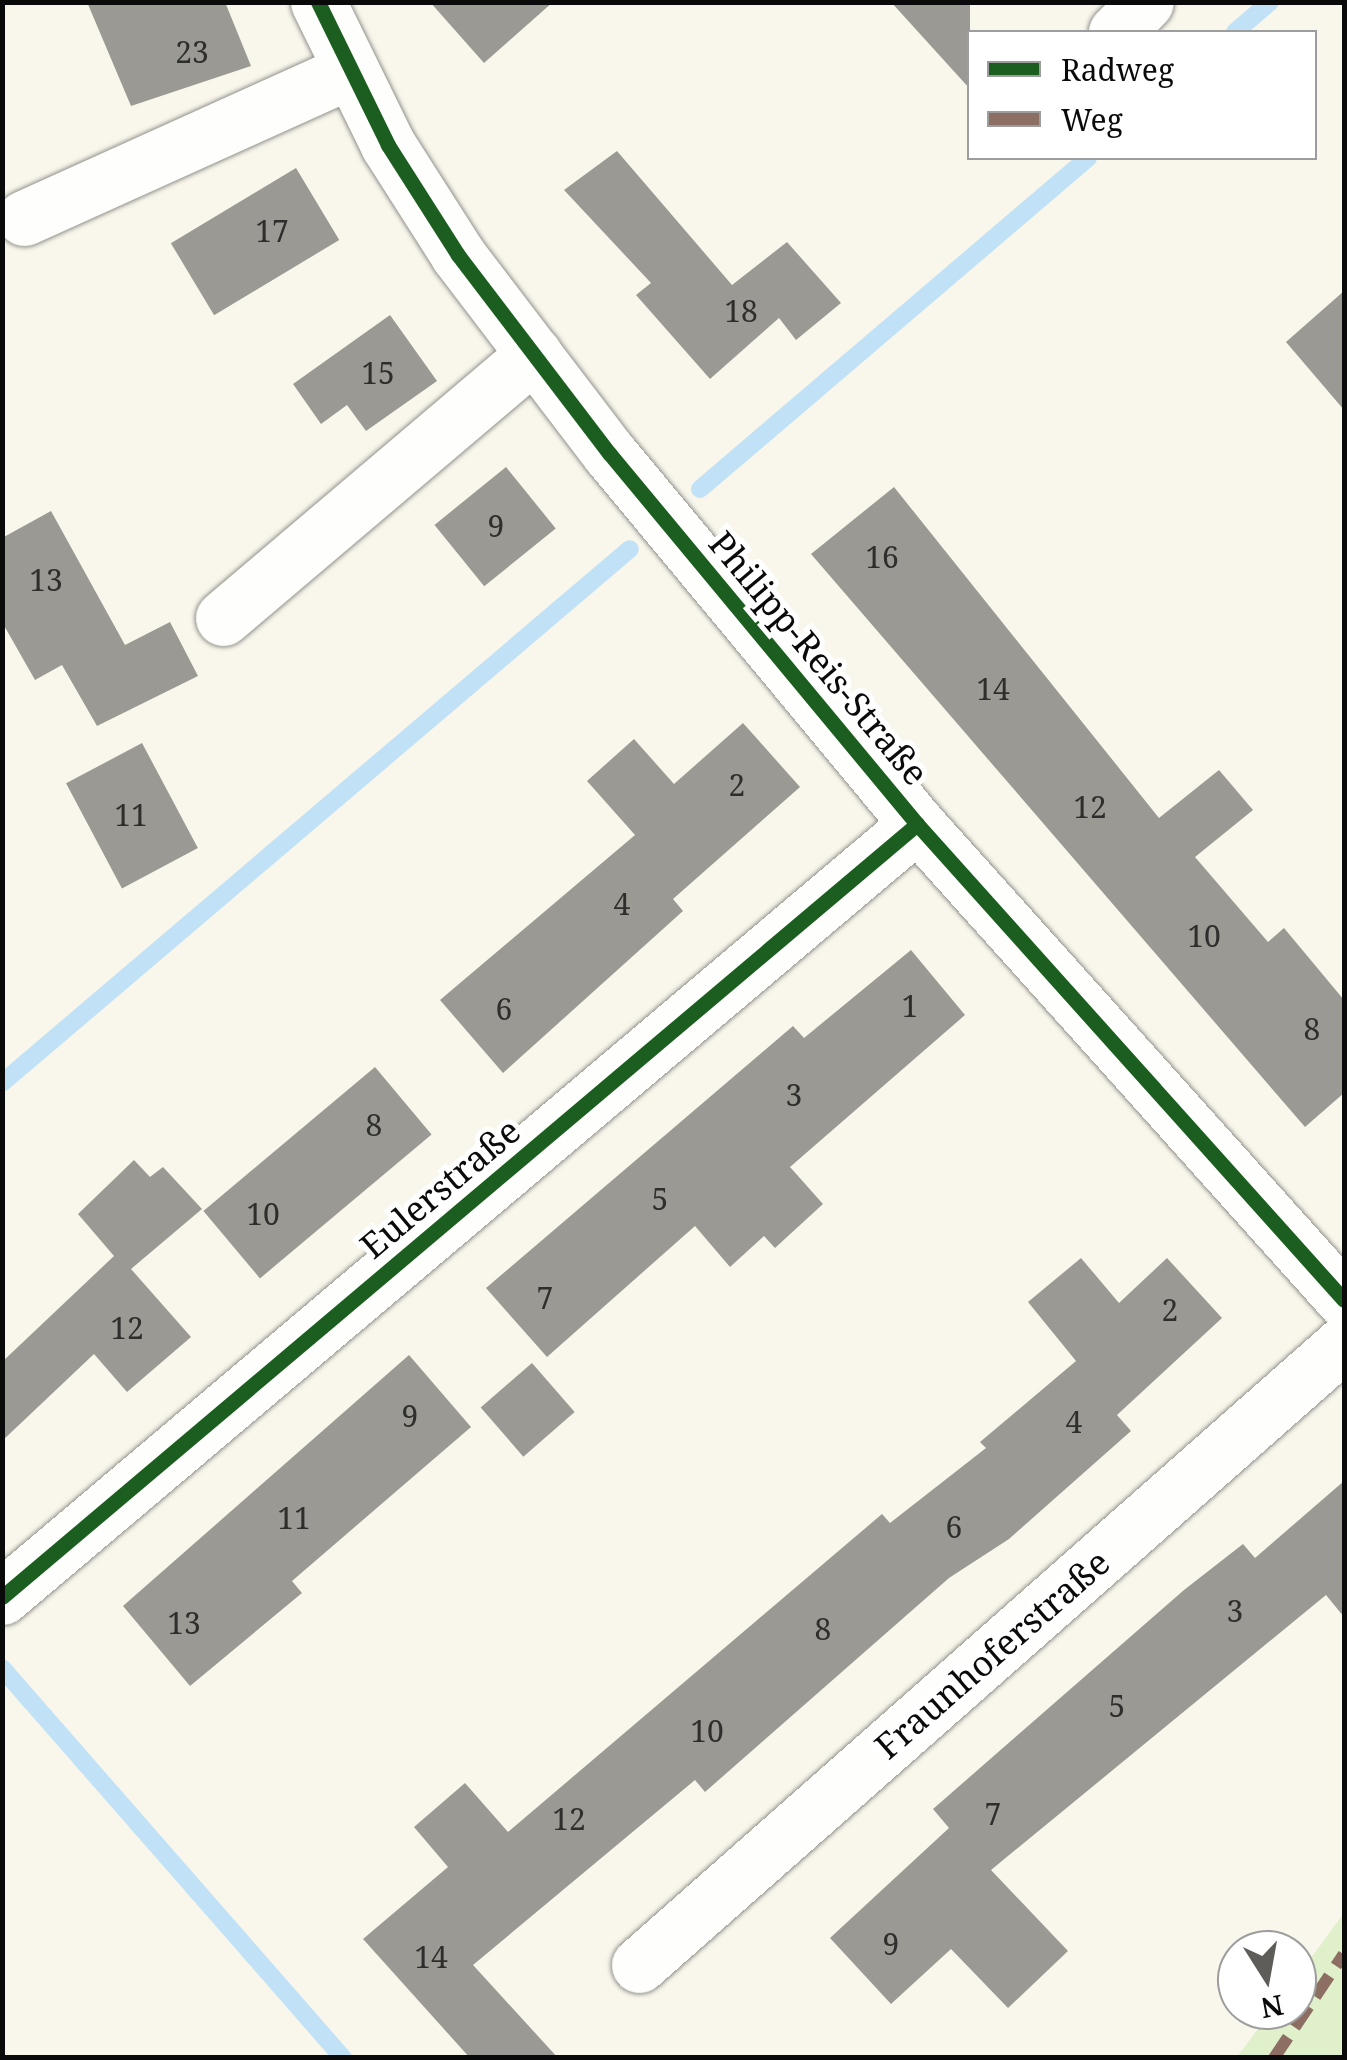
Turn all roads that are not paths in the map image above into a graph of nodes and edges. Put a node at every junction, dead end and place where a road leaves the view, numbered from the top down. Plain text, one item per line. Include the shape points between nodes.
1 (318, 2) edge
2 (1146, 2) edge
3 (1118, 30) edge
4 (350, 71) junction
5 (24, 218) dead end
6 (534, 354) junction
7 (223, 618) dead end
8 (917, 824) junction
9 (1344, 1300) edge
10 (1344, 1343) edge
11 (2, 1597) edge
12 (639, 1965) dead end

1 - 4 street, Philipp-Reis-Straße
2 - 3 street
4 - 5 street
4 - 6 street, Philipp-Reis-Straße via 458,255
6 - 7 street
6 - 8 street, Philipp-Reis-Straße
8 - 9 street, Philipp-Reis-Straße
8 - 11 street, Eulerstraße
10 - 12 street, Fraunhoferstraße

